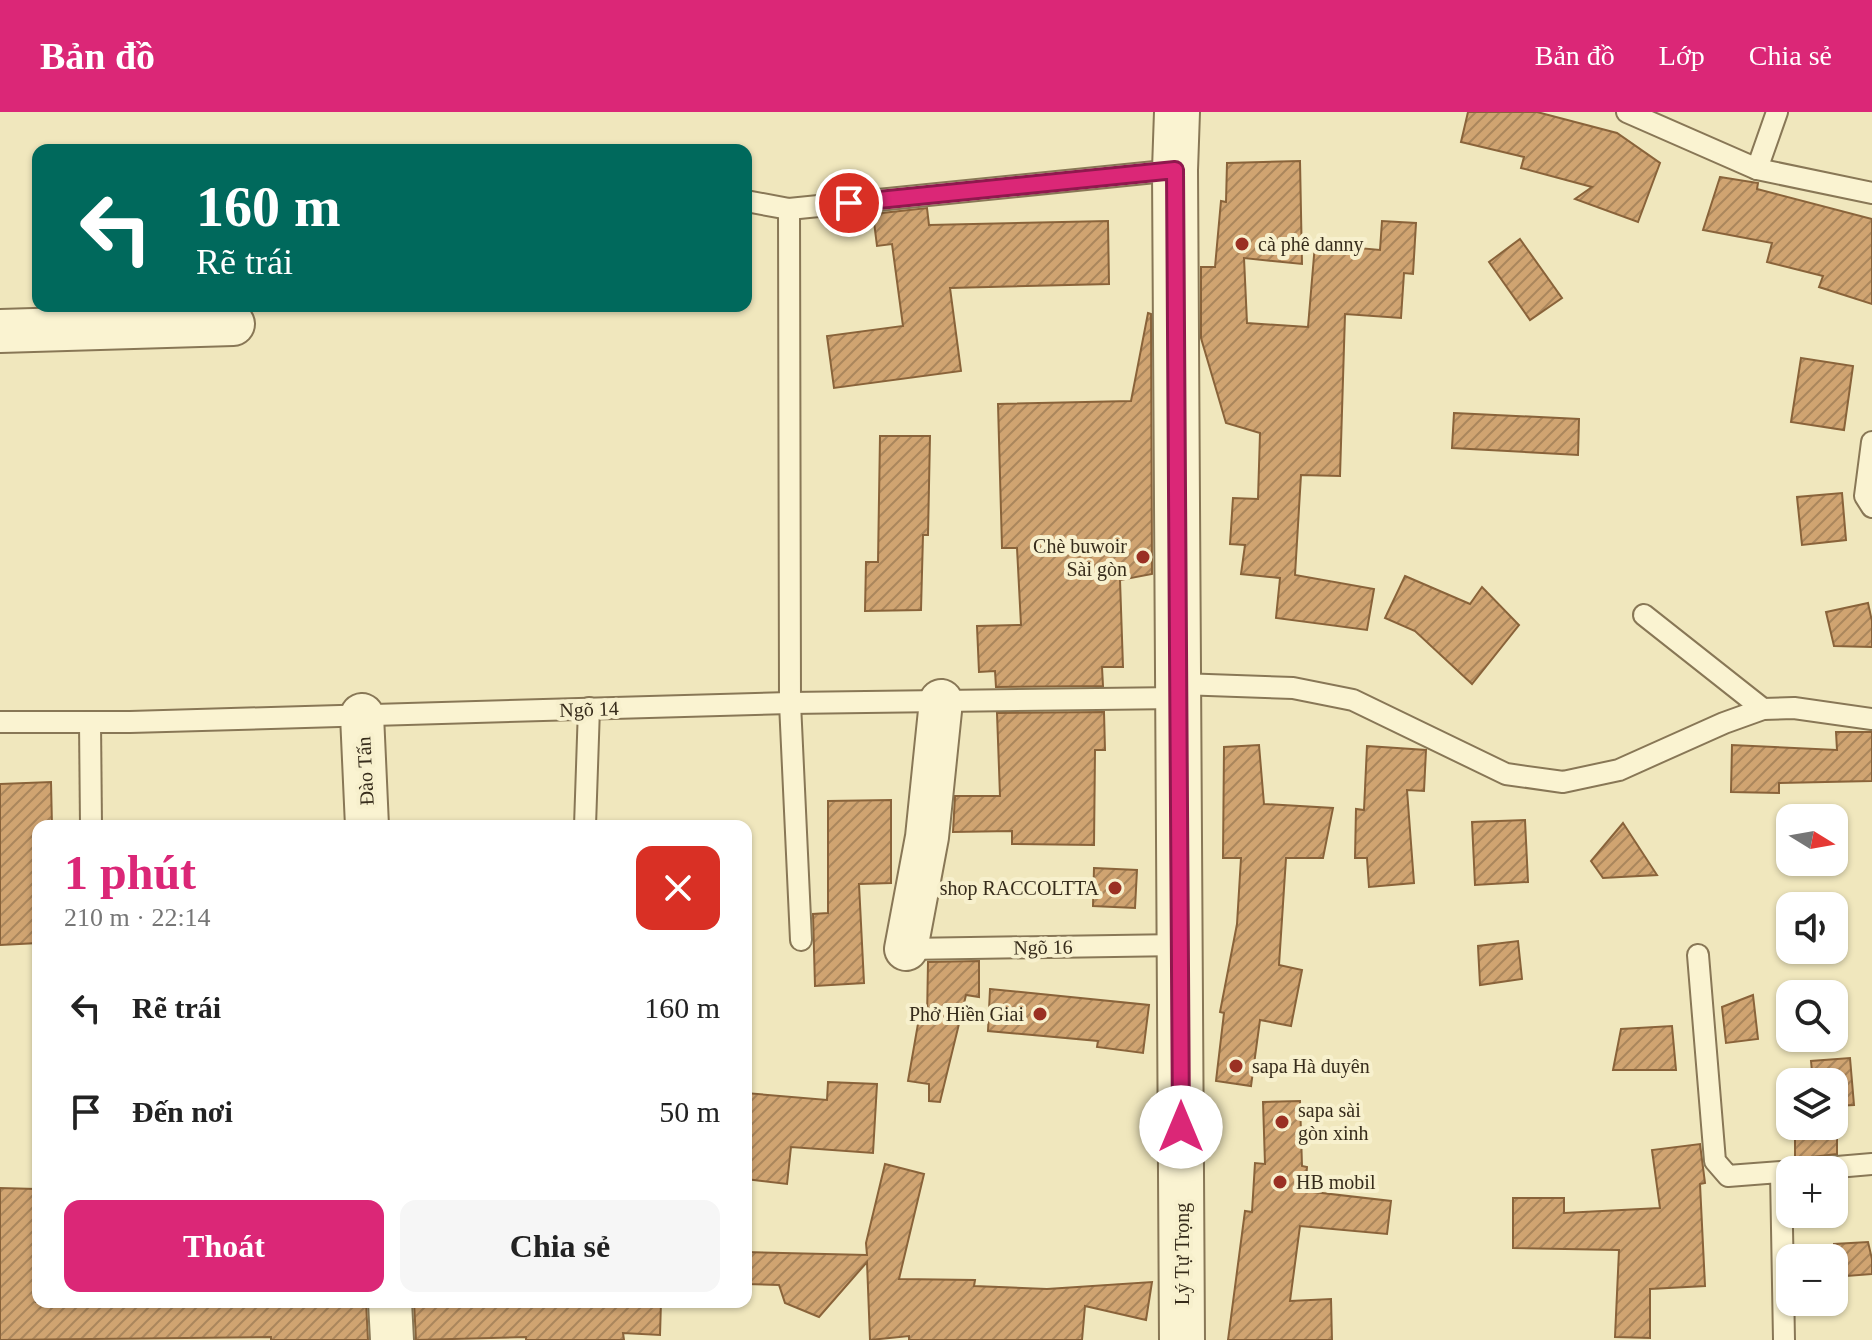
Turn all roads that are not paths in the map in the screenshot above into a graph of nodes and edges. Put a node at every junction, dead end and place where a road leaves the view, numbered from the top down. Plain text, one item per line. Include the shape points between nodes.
1 (1177, 112) edge
2 (1627, 112) edge
3 (1777, 112) edge
4 (1757, 169) junction
5 (1175, 170) junction
6 (1872, 193) edge
7 (752, 202) edge
8 (789, 209) junction
9 (233, 324) dead end
10 (0, 331) edge
11 (1872, 442) edge
12 (1872, 507) edge
13 (1644, 615) dead end
14 (1179, 691) junction
15 (941, 701) junction
16 (790, 703) junction
17 (589, 708) junction
18 (1763, 709) junction
19 (362, 715) junction
20 (1872, 719) edge
21 (0, 722) edge
22 (90, 722) junction
23 (91, 820) edge
24 (367, 820) edge
25 (585, 820) edge
26 (801, 940) dead end
27 (1180, 945) junction
28 (906, 949) joint
29 (1698, 955) dead end
30 (1872, 1164) edge
31 (1848, 1166) edge
32 (1776, 1173) edge
33 (1785, 1228) edge
34 (390, 1308) edge
35 (392, 1340) edge
36 (1182, 1340) edge
37 (1784, 1340) edge

1 - 5 street, Lý Tự Trọng
2 - 4 lane
3 - 4 lane
4 - 6 lane
5 - 8 lane
5 - 14 street, Lý Tự Trọng
7 - 8 lane
8 - 16 lane
9 - 10 street
11 - 12 lane via 1865,496
13 - 18 lane
14 - 15 lane, Ngõ 14
14 - 18 lane, Ngõ 14 via 1293,688 1353,700 1506,774 1563,782 1619,770
14 - 27 street, Lý Tự Trọng
15 - 16 lane, Ngõ 14
15 - 28 street via 927,837
16 - 17 lane, Ngõ 14
16 - 26 lane
17 - 19 lane, Ngõ 14
17 - 25 lane
18 - 20 lane
19 - 22 lane, Ngõ 14
19 - 24 street, Đào Tấn
21 - 22 lane, Ngõ 14
22 - 23 lane
27 - 28 lane, Ngõ 16
27 - 36 street, Lý Tự Trọng
29 - 32 lane via 1715,1161 1728,1176
30 - 31 lane
33 - 37 lane
34 - 35 street

